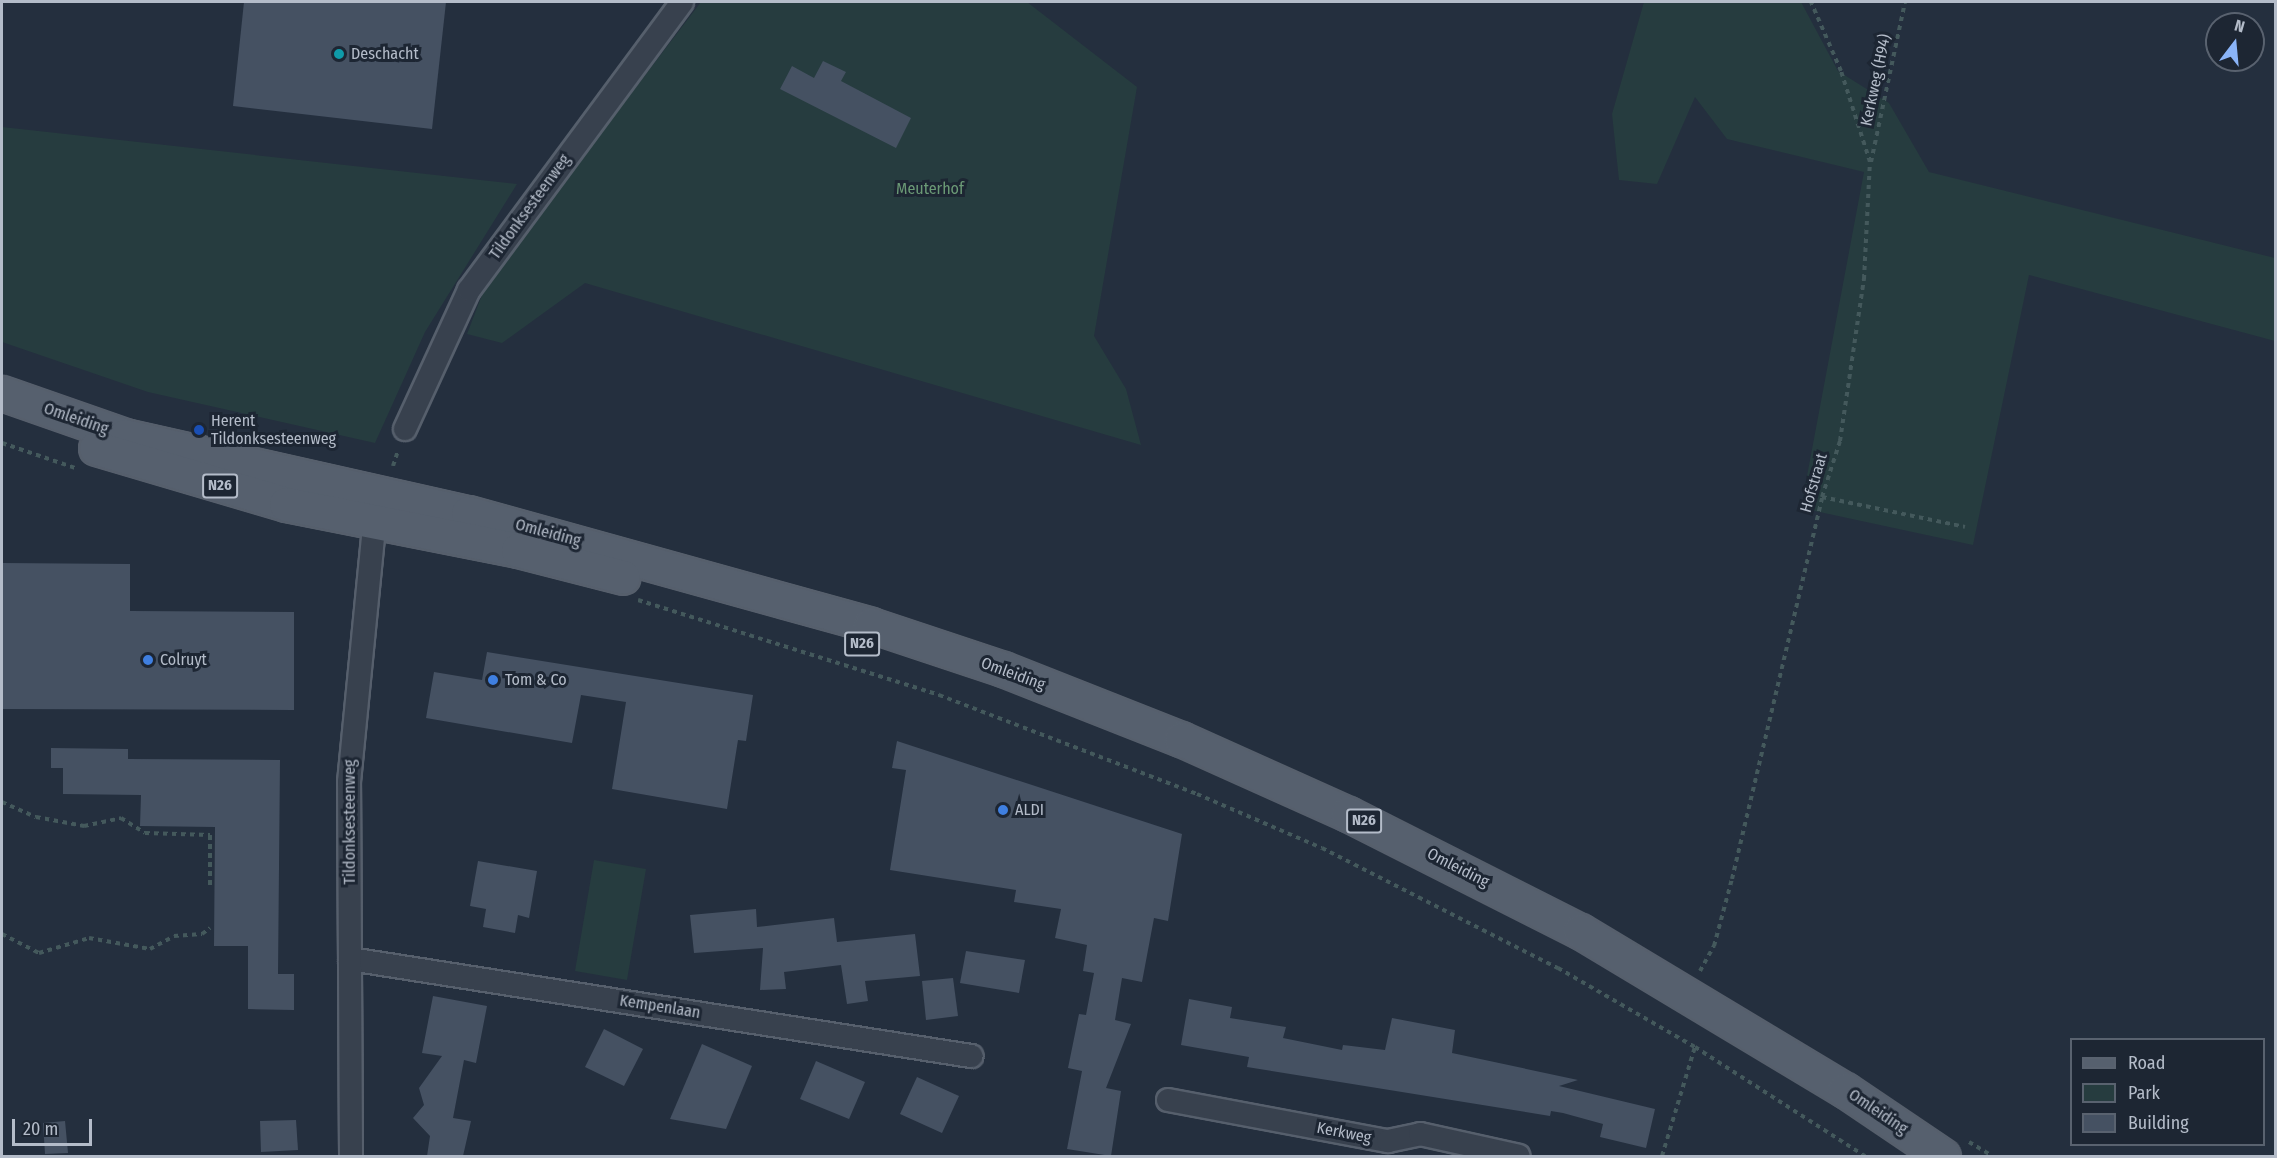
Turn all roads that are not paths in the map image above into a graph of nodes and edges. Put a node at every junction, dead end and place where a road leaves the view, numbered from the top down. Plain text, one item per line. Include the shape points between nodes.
1 (682, 2) edge
2 (2, 393) edge
3 (2, 413) edge
4 (405, 429) dead end
5 (374, 505) junction
6 (350, 959) junction
7 (970, 1056) dead end
8 (1168, 1100) dead end
9 (351, 1156) edge
10 (1519, 1156) edge
11 (1908, 1156) edge
12 (1943, 1156) edge

1 - 4 street, Tildonksesteenweg via 469,290
2 - 5 main road, Omleiding / N26 via 125,436
3 - 5 main road, Omleiding / N26 via 148,466 286,504
5 - 6 street, Tildonksesteenweg via 353,708
5 - 11 main road, Omleiding / N26 via 518,550 773,616 1073,718 1265,797 1376,848 1583,957 1701,1024
5 - 12 main road, Omleiding / N26 via 569,539 871,625 1003,669 1181,739 1348,814 1580,931 1746,1028
6 - 7 street, Kempenlaan
6 - 9 street, Tildonksesteenweg
8 - 10 street, Kerkweg via 1388,1141 1420,1134

